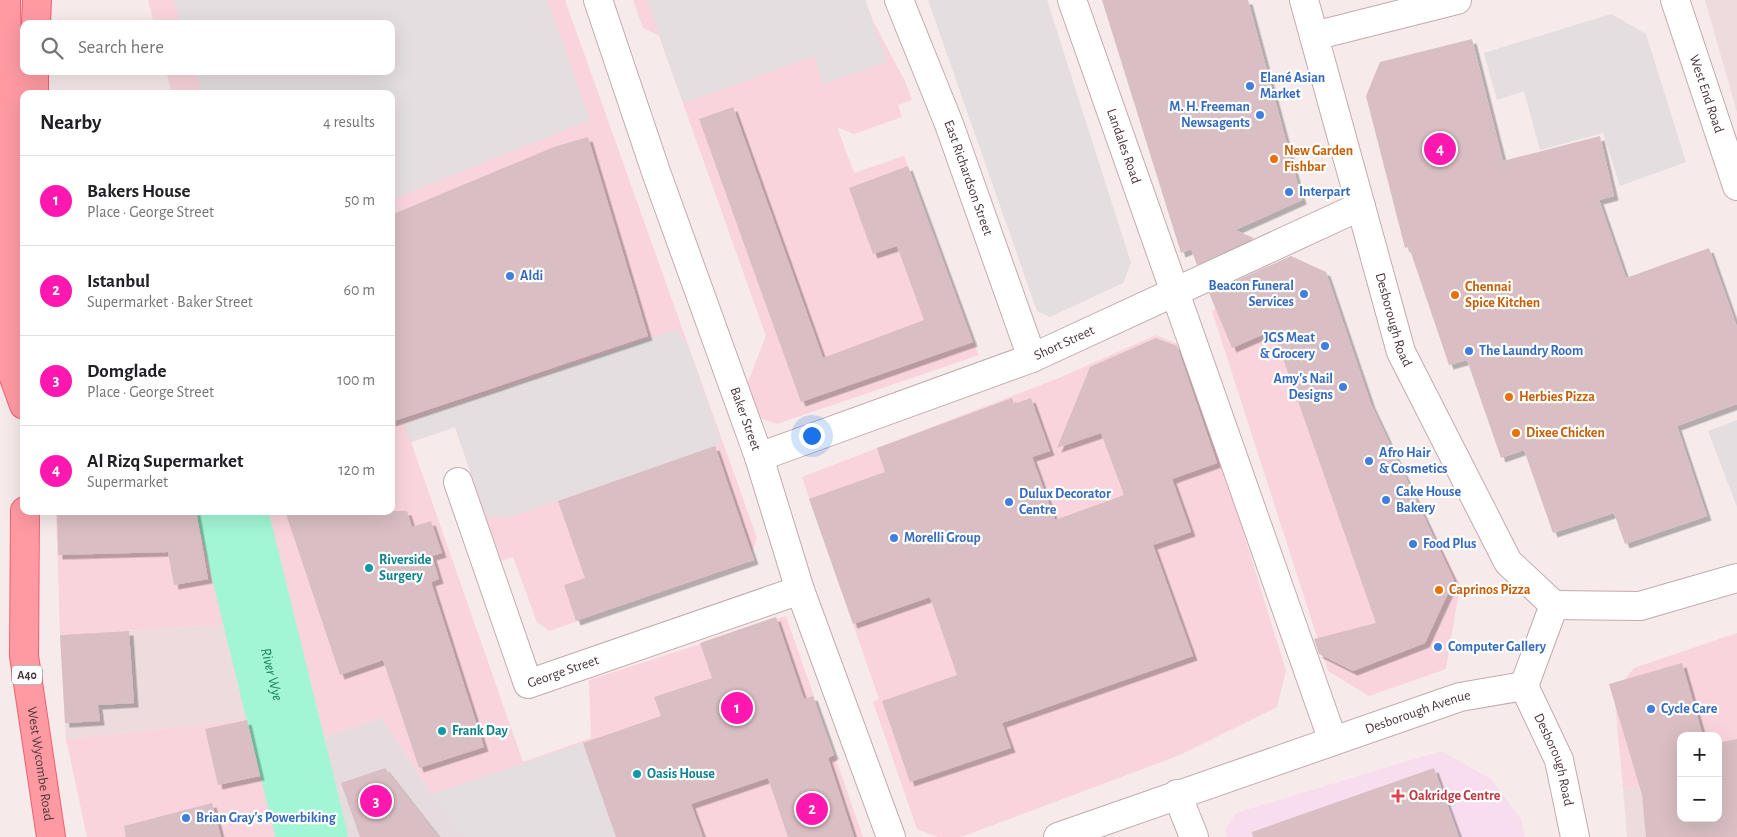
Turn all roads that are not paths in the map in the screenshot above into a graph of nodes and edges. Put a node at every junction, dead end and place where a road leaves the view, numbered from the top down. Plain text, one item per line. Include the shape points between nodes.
1 (6, 0) edge
2 (37, 0) edge
3 (598, 0) edge
4 (899, 0) edge
5 (1072, 0) edge
6 (1304, 0) edge
7 (1457, 0) edge
8 (1676, 0) edge
9 (36, 20) edge
10 (1314, 36) junction
11 (34, 75) edge
12 (34, 90) edge
13 (1737, 186) edge
14 (1361, 206) junction
15 (1176, 294) junction
16 (1032, 358) junction
17 (20, 394) edge
18 (759, 457) junction
19 (458, 482) dead end
20 (25, 515) edge
21 (1737, 578) edge
22 (800, 590) junction
23 (1554, 605) junction
24 (1524, 686) junction
25 (1333, 740) junction
26 (1177, 794) junction
27 (51, 837) edge
28 (891, 837) edge
29 (1058, 837) edge
30 (1194, 837) edge
31 (1575, 837) edge

1 - 17 main road via 12,372
2 - 9 main road
3 - 18 street, Baker Street
4 - 16 street, East Richardson Street via 949,124
5 - 15 street, Landales Road
6 - 10 street, Desborough Road
7 - 10 street
8 - 13 street, West End Road
10 - 14 street, Desborough Road
11 - 12 main road
14 - 15 street, Short Street
14 - 23 street, Desborough Road via 1401,352 1508,562
15 - 16 street, Short Street
15 - 25 street, Landales Road
16 - 18 street, Short Street
18 - 22 street, Baker Street
19 - 22 street, George Street via 528,684
20 - 27 main road, West Wycombe Road / A40 via 24,656
21 - 23 street via 1640,606
22 - 28 street, Baker Street
23 - 24 street
24 - 25 street, Desborough Avenue via 1460,697
24 - 31 street, Desborough Road via 1559,760
25 - 26 street, Desborough Avenue
26 - 29 street, Desborough Avenue
26 - 30 street

